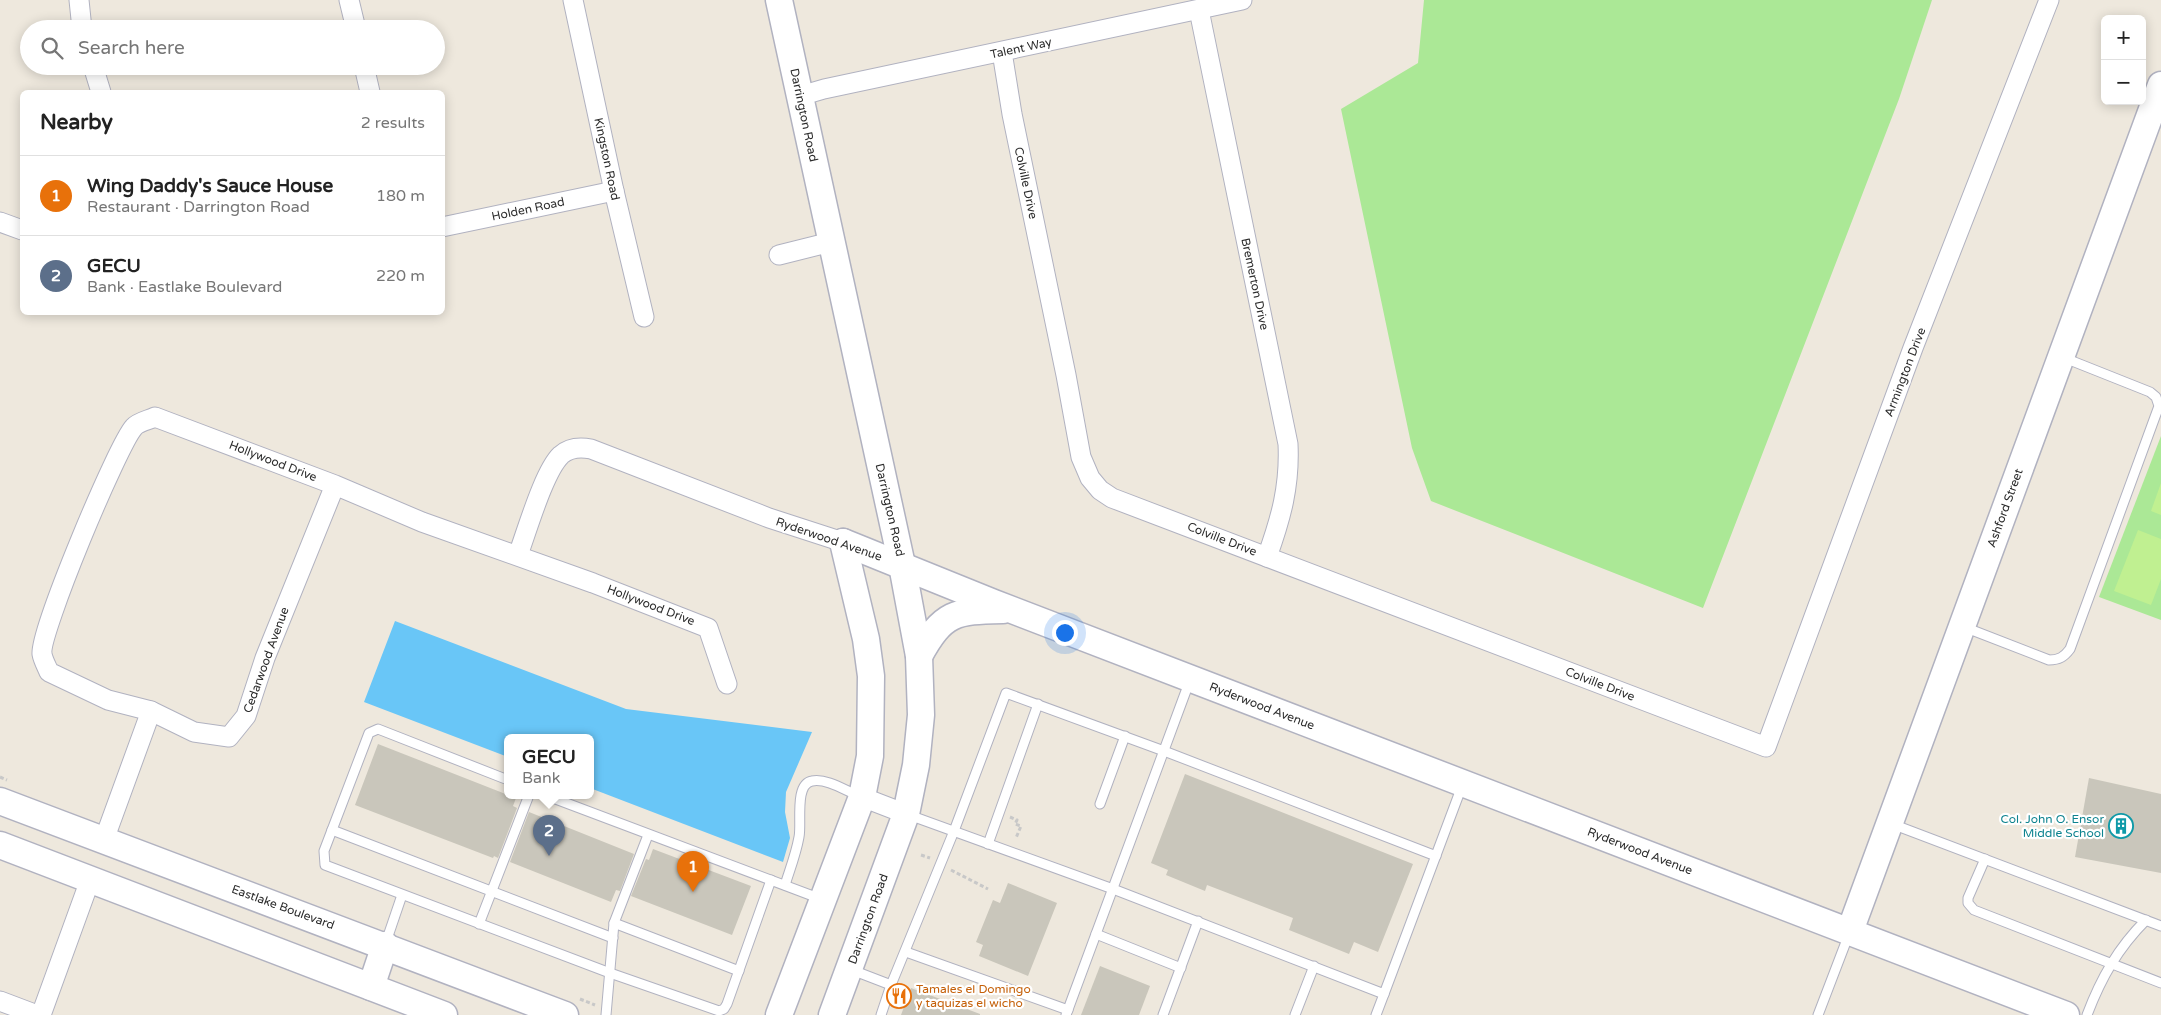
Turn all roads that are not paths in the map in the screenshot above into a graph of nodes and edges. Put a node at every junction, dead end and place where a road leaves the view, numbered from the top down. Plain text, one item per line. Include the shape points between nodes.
1 (79, 0) edge
2 (349, 0) edge
3 (573, 0) edge
4 (779, 0) edge
5 (1242, 0) edge
6 (2049, 0) edge
7 (1198, 10) junction
8 (81, 20) edge
9 (354, 20) edge
10 (1002, 52) junction
11 (95, 75) edge
12 (366, 75) edge
13 (2161, 85) edge
14 (99, 90) edge
15 (370, 90) edge
16 (800, 96) junction
17 (614, 191) junction
18 (0, 222) edge
19 (445, 226) edge
20 (20, 229) edge
21 (831, 242) junction
22 (779, 255) dead end
23 (644, 317) dead end
24 (2060, 356) junction
25 (335, 485) junction
26 (844, 542) junction
27 (518, 556) junction
28 (1267, 557) junction
29 (902, 565) junction
30 (1011, 610) junction
31 (1962, 626) junction
32 (919, 656) junction
33 (1190, 679) junction
34 (727, 684) dead end
35 (1038, 704) junction
36 (151, 712) junction
37 (1125, 736) junction
38 (1766, 747) joint
39 (1164, 751) junction
40 (504, 778) edge
41 (1463, 783) junction
42 (862, 797) junction
43 (528, 799) edge
44 (555, 799) edge
45 (0, 801) edge
46 (1100, 804) dead end
47 (906, 814) junction
48 (1890, 823) junction
49 (332, 830) junction
50 (954, 831) junction
51 (648, 835) junction
52 (104, 840) junction
53 (988, 844) junction
54 (0, 845) edge
55 (1436, 856) junction
56 (1985, 859) junction
57 (90, 880) junction
58 (771, 880) junction
59 (785, 885) junction
60 (1113, 889) junction
61 (492, 892) junction
62 (402, 895) junction
63 (823, 900) junction
64 (2146, 920) junction
65 (1198, 922) junction
66 (614, 923) junction
67 (479, 924) junction
68 (2161, 926) edge
69 (1850, 932) junction
70 (1096, 934) junction
71 (613, 938) junction
72 (385, 945) junction
73 (906, 952) junction
74 (2111, 963) junction
75 (1314, 966) junction
76 (1180, 968) junction
77 (849, 969) junction
78 (739, 971) junction
79 (610, 973) junction
80 (2161, 983) edge
81 (891, 985) junction
82 (370, 987) junction
83 (1384, 994) junction
84 (0, 1001) edge
85 (2036, 1009) edge
86 (1067, 1013) edge
87 (1819, 1014) edge
88 (37, 1015) edge
89 (41, 1015) edge
90 (444, 1015) edge
91 (565, 1015) edge
92 (606, 1015) edge
93 (779, 1015) edge
94 (832, 1015) edge
95 (881, 1015) edge
96 (1163, 1015) edge
97 (1294, 1015) edge
98 (1376, 1015) edge
99 (2066, 1015) edge
100 (2087, 1015) edge

1 - 8 street
2 - 9 street
3 - 17 street, Kingston Road
4 - 16 main road, Darrington Road
5 - 7 street, Talent Way
6 - 38 street, Armington Drive via 1913,348
7 - 10 street, Talent Way
7 - 28 street, Bremerton Drive via 1288,444 1287,494
10 - 16 street, Talent Way
10 - 28 street, Colville Drive via 1085,470 1100,490 1112,498
11 - 14 street
12 - 15 street
13 - 24 main road, Ashford Street
16 - 21 main road, Darrington Road
17 - 19 street, Holden Road
17 - 23 street, Kingston Road
18 - 20 street
21 - 22 street
21 - 29 main road, Darrington Road
24 - 31 main road, Ashford Street
24 - 31 lane via 2150,392 2156,397 2158,406 2074,639 2065,656 2049,660
25 - 27 street, Hollywood Drive via 422,522
25 - 36 street, Cedarwood Avenue via 265,658 246,716 229,737 194,732
25 - 36 street, Hollywood Drive via 155,417 134,426 120,449 66,577 47,626 42,654 49,672 108,700
26 - 27 street, Ryderwood Avenue via 761,515 591,449 578,448 565,452 555,463
26 - 29 main road, Ryderwood Avenue
26 - 42 main road via 871,676 870,756
27 - 34 street, Hollywood Drive via 708,628
28 - 38 street, Colville Drive
29 - 30 main road, Ryderwood Avenue
29 - 32 main road, Darrington Road
30 - 32 main road via 955,614 940,624
30 - 33 main road, Ryderwood Avenue
31 - 48 main road, Ashford Street
32 - 47 main road, Darrington Road via 921,715 916,765
33 - 39 lane
33 - 41 main road, Ryderwood Avenue
35 - 37 lane
35 - 50 lane via 1006,692
35 - 53 lane
36 - 52 street
37 - 39 lane
37 - 46 lane
39 - 55 lane
39 - 60 lane
40 - 49 lane via 378,729 369,733
41 - 55 lane
41 - 69 main road, Ryderwood Avenue
42 - 47 street
42 - 59 lane via 822,782 807,784 800,798 800,836
42 - 63 main road
43 - 61 lane
44 - 51 lane
45 - 52 main road, Eastlake Boulevard
47 - 50 lane
47 - 77 main road, Darrington Road
48 - 56 lane
48 - 69 main road, Ashford Street
49 - 61 lane
49 - 62 lane via 324,851 325,865
50 - 53 lane
50 - 73 lane
51 - 58 lane
51 - 66 lane
52 - 72 main road, Eastlake Boulevard
53 - 60 lane
54 - 57 main road
55 - 83 lane
56 - 64 lane
56 - 74 lane via 1968,898 1970,907
57 - 82 main road
57 - 89 street
58 - 59 lane
58 - 78 lane
59 - 63 lane
60 - 65 lane
60 - 70 lane
61 - 67 lane
61 - 71 lane
62 - 67 lane
62 - 72 lane
63 - 93 main road
64 - 68 lane
64 - 74 lane via 2126,940
65 - 75 lane
65 - 76 lane
66 - 71 lane
66 - 78 lane
67 - 79 lane
69 - 85 main road, Ryderwood Avenue
69 - 87 lane
70 - 76 lane
70 - 86 lane
71 - 79 lane
72 - 82 main road
72 - 91 main road, Eastlake Boulevard
73 - 81 lane
73 - 86 lane
74 - 80 lane
74 - 100 lane
75 - 83 lane
75 - 97 lane
76 - 96 lane
77 - 81 lane
77 - 94 main road, Darrington Road
78 - 79 lane via 720,1011
79 - 92 lane
81 - 95 lane
82 - 90 main road
83 - 98 lane
84 - 88 street
85 - 99 main road, Ryderwood Avenue

